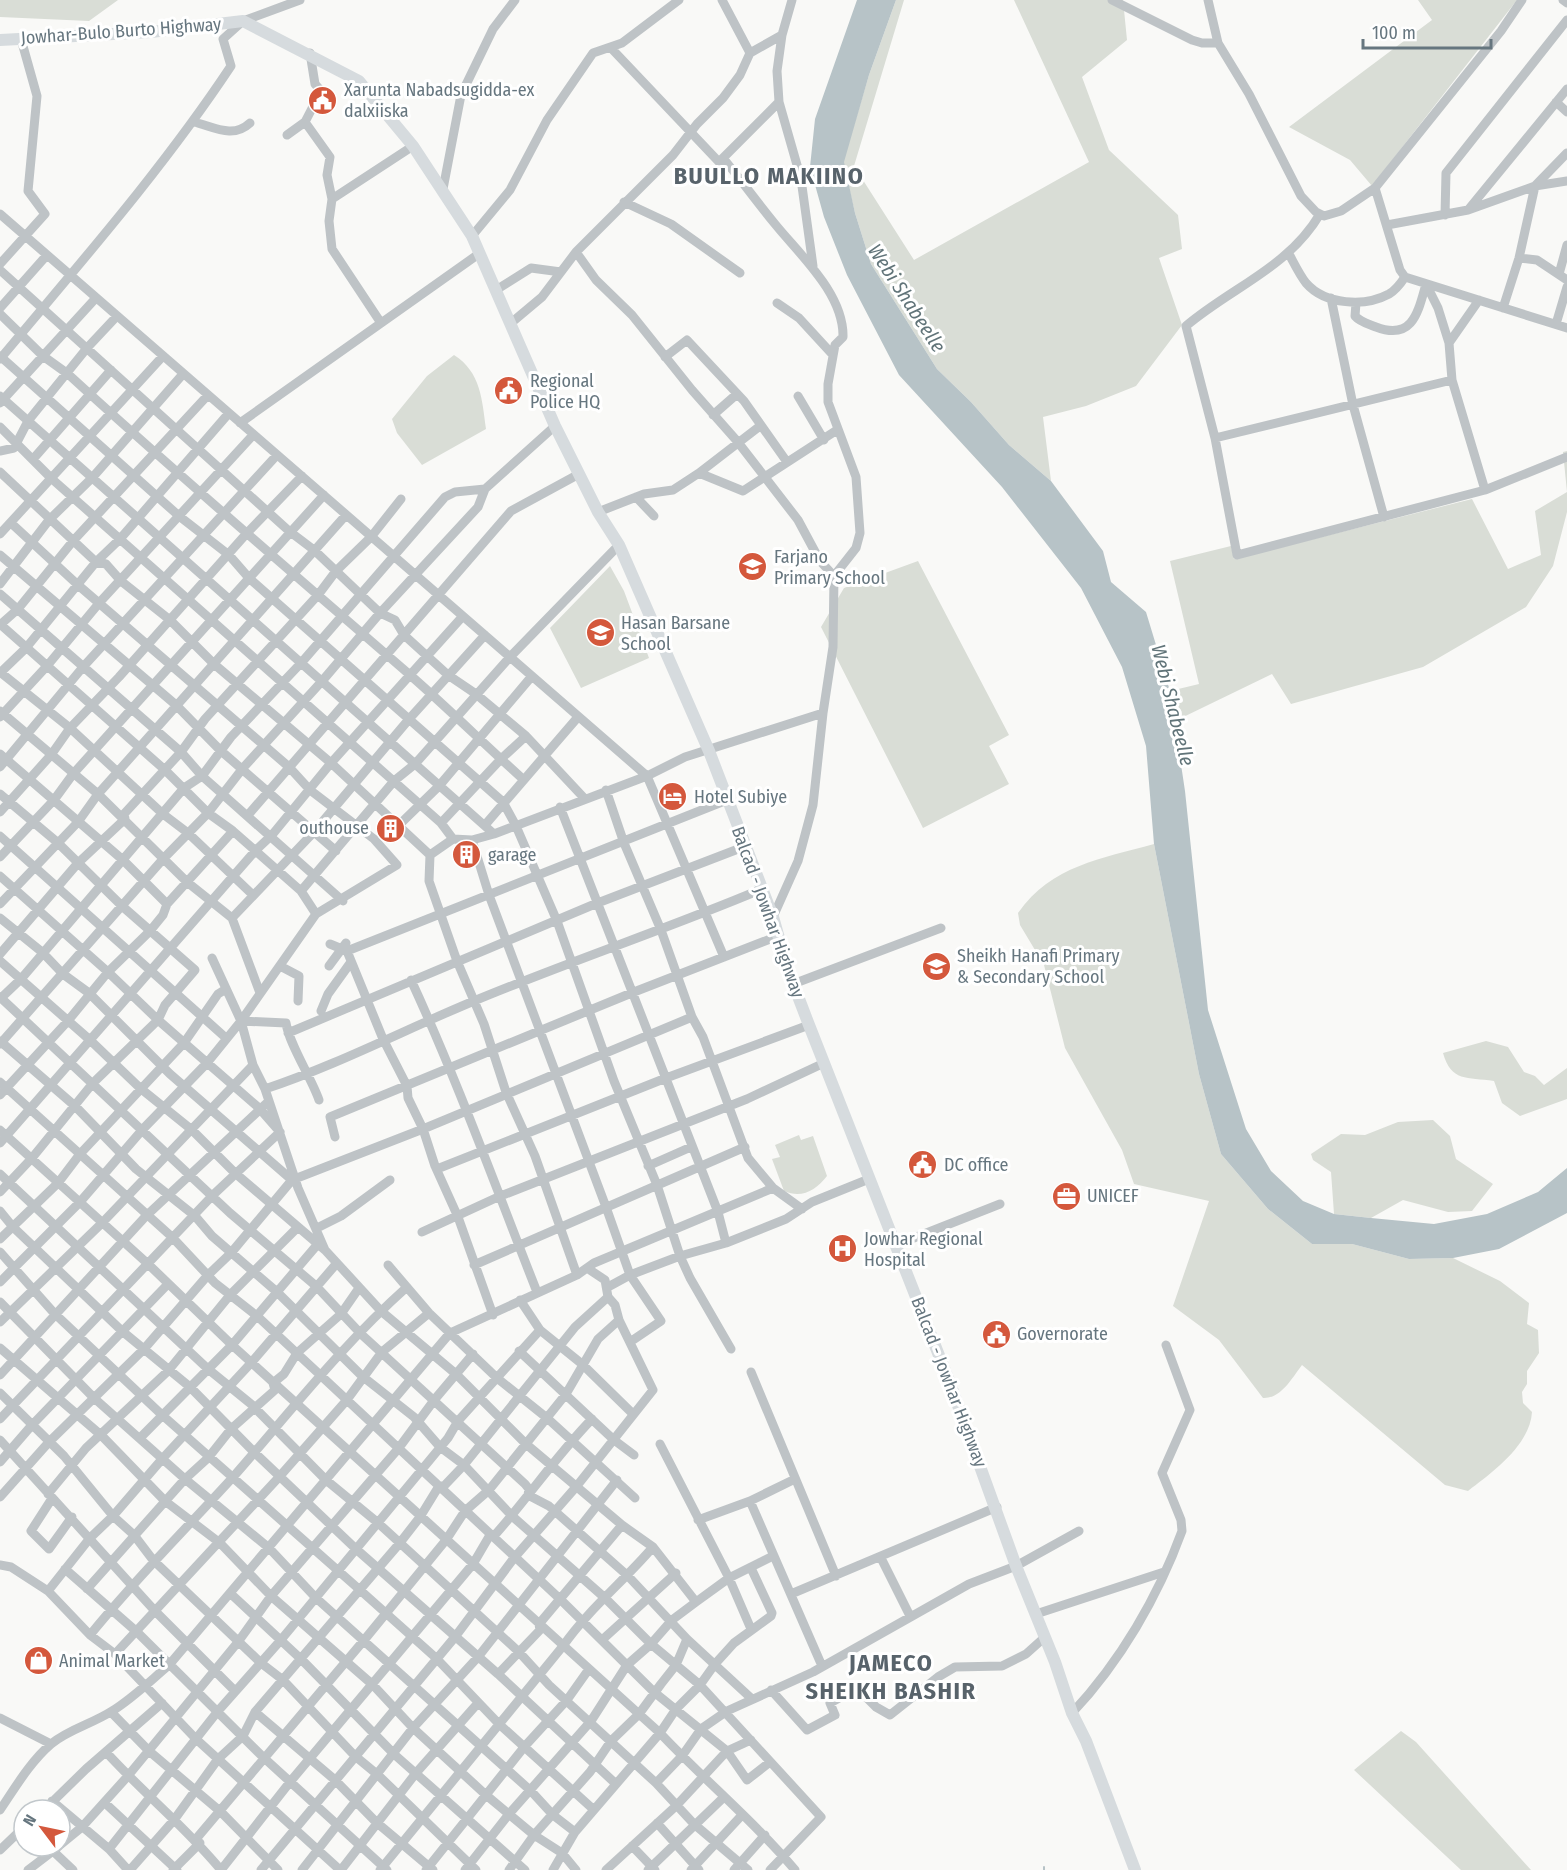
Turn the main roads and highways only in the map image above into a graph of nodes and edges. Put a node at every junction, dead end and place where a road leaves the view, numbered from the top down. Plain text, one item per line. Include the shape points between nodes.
1 (243, 21) joint
2 (0, 40) edge
3 (1135, 1870) edge

1 - 2 main road, Jowhar-Bulo Burto Highway via 151,32
1 - 3 main road, Balcad - Jowhar Highway via 359,81 413,146 472,236 555,426 619,545 709,751 773,917 793,984

